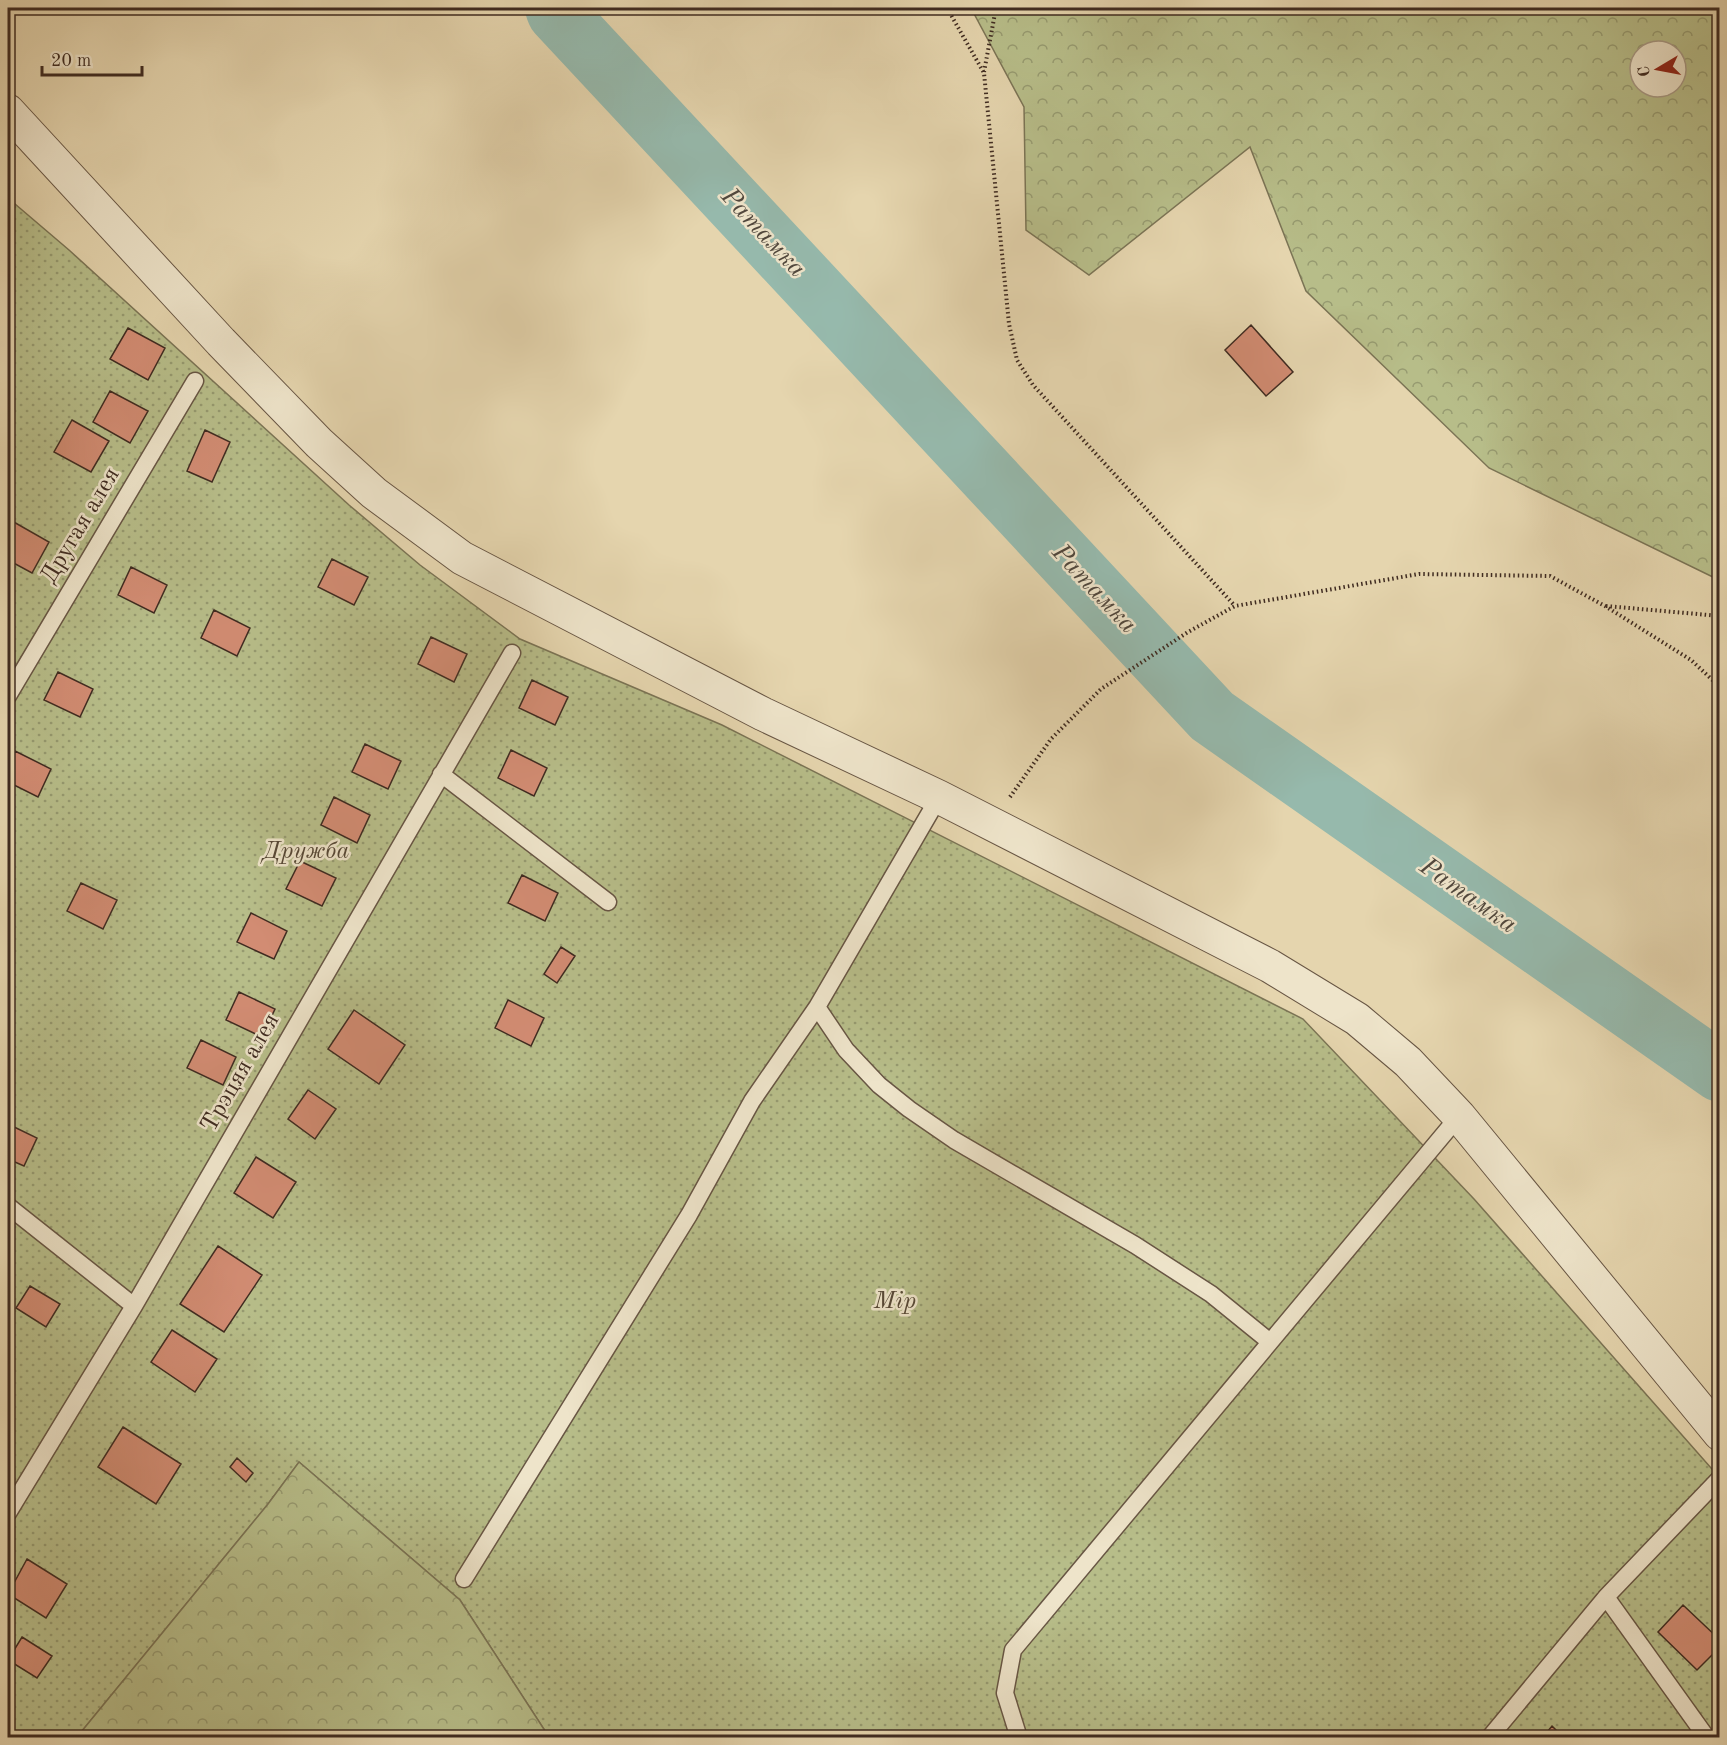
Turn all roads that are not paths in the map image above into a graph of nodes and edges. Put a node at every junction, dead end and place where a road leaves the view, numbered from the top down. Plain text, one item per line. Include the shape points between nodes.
1 (8, 111) edge
2 (195, 381) dead end
3 (512, 653) dead end
4 (8, 696) edge
5 (441, 774) junction
6 (939, 797) junction
7 (608, 902) dead end
8 (817, 1007) junction
9 (1459, 1116) junction
10 (8, 1206) edge
11 (134, 1306) junction
12 (1269, 1341) junction
13 (1719, 1434) edge
14 (1719, 1478) edge
15 (8, 1514) edge
16 (465, 1579) dead end
17 (1606, 1597) junction
18 (1019, 1737) edge
19 (1489, 1737) edge
20 (1707, 1737) edge

1 - 6 street via 319,443 374,493 462,558 752,708
2 - 4 lane, Другая алея
3 - 5 lane, Трэцяя алея
5 - 7 lane
5 - 11 lane, Трэцяя алея
6 - 8 lane
6 - 9 street via 1270,966 1357,1019 1408,1062
8 - 12 lane via 846,1050 909,1109 1211,1294
8 - 16 lane via 752,1101 688,1215
9 - 12 lane
9 - 13 street
10 - 11 lane
11 - 15 lane, Трэцяя алея
12 - 18 lane via 1013,1650 1005,1693
14 - 17 lane
17 - 19 lane
17 - 20 lane

